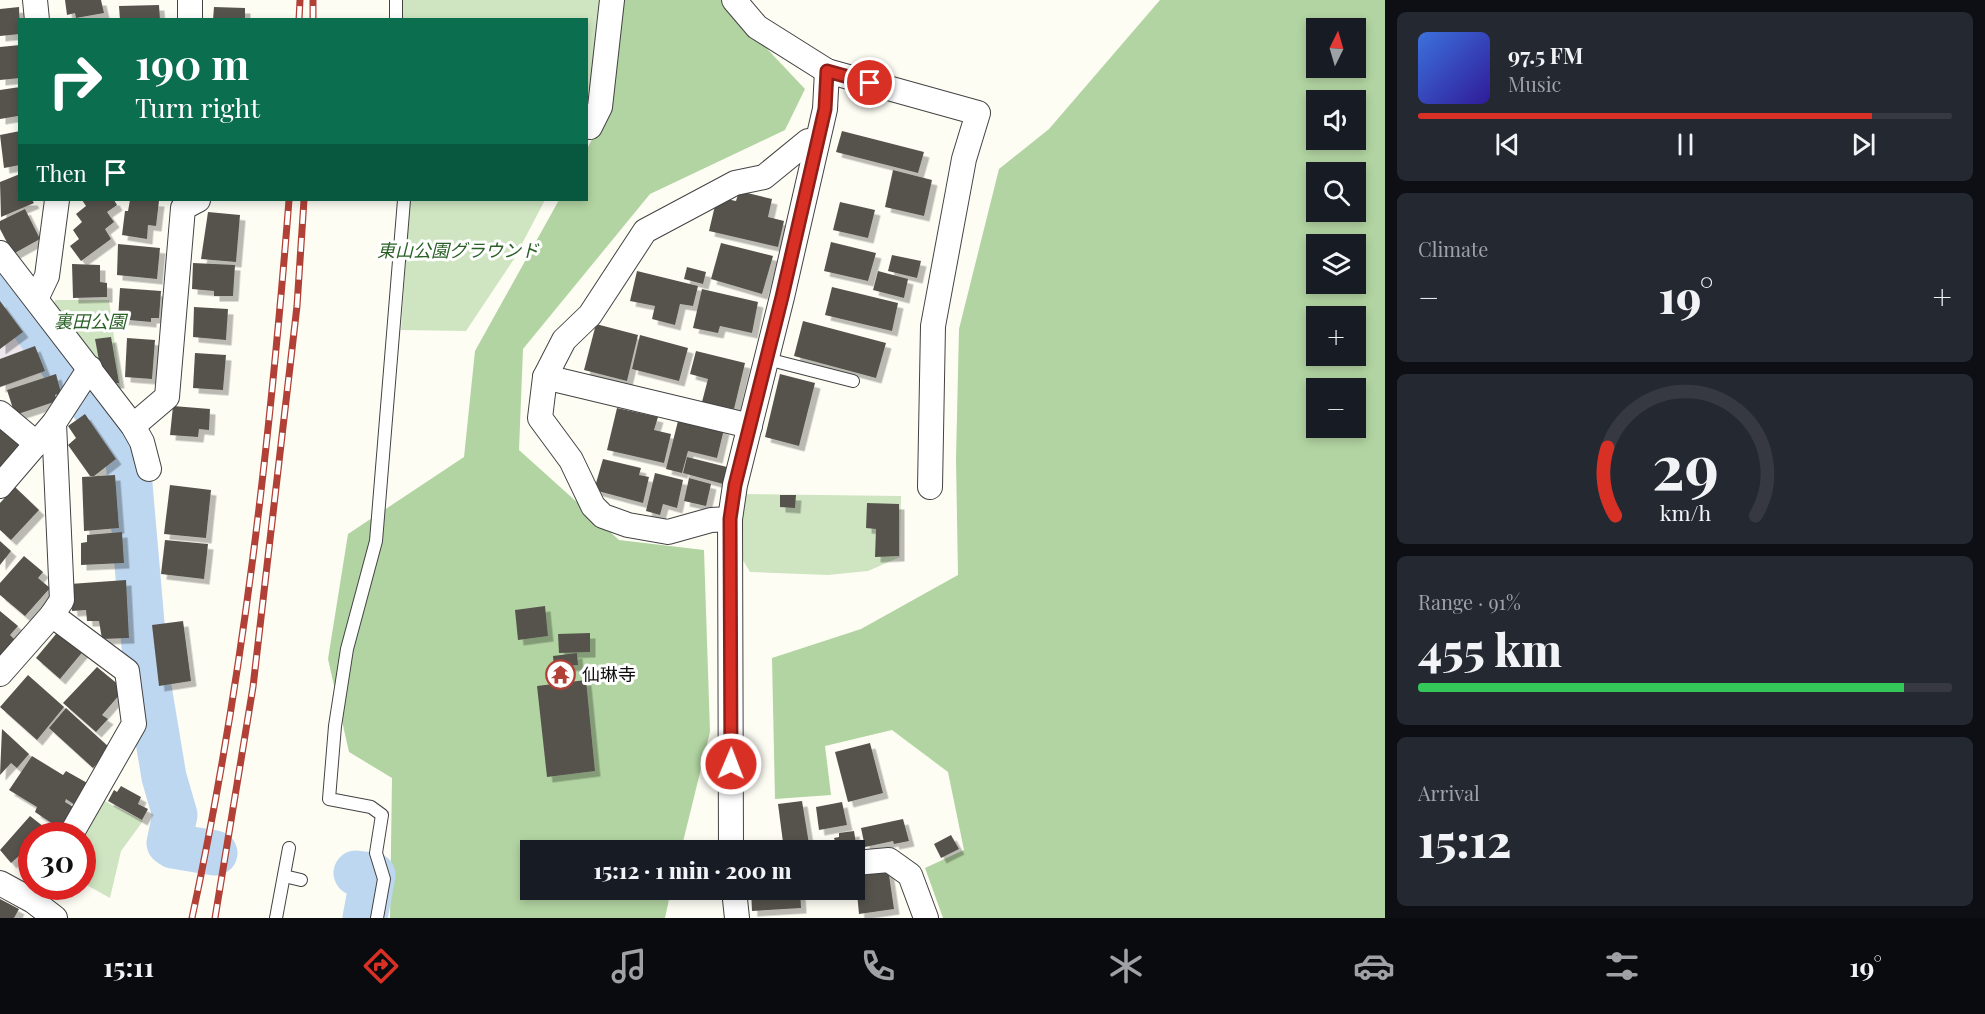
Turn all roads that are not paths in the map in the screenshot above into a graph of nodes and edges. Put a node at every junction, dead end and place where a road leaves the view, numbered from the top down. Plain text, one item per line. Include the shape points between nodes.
1 (35, 0) edge
2 (190, 0) edge
3 (396, 0) edge
4 (612, 0) edge
5 (734, 0) edge
6 (37, 18) edge
7 (190, 18) edge
8 (396, 18) edge
9 (827, 71) junction
10 (590, 127) dead end
11 (817, 142) junction
12 (57, 201) edge
13 (196, 201) edge
14 (404, 201) edge
15 (0, 253) edge
16 (36, 299) junction
17 (767, 359) junction
18 (545, 376) junction
19 (83, 379) junction
20 (854, 381) dead end
21 (0, 414) edge
22 (54, 423) junction
23 (133, 426) junction
24 (750, 426) junction
25 (37, 444) junction
26 (149, 470) dead end
27 (0, 486) edge
28 (930, 487) dead end
29 (730, 519) junction
30 (52, 615) junction
31 (0, 674) edge
32 (78, 822) edge
33 (731, 840) edge
34 (289, 848) dead end
35 (865, 862) edge
36 (284, 876) junction
37 (301, 880) dead end
38 (0, 883) edge
39 (18, 888) edge
40 (42, 900) edge
41 (735, 900) edge
42 (55, 918) edge
43 (276, 918) edge
44 (377, 918) edge
45 (737, 918) edge
46 (926, 918) edge

1 - 6 street
2 - 7 street
3 - 8 lane
4 - 10 street via 600,107
5 - 9 street via 757,27
9 - 11 street via 825,109
9 - 28 street via 978,113 964,159 933,326
11 - 17 street
11 - 18 street via 808,141 764,177 735,183 645,231 590,315 564,340
12 - 16 street via 46,276
13 - 23 street via 183,208 167,397
14 - 44 lane via 376,541 347,649 329,799 371,807 382,815 376,853 384,879
15 - 16 street
16 - 19 street
17 - 20 lane
17 - 24 street
18 - 24 street
18 - 29 street via 540,418 571,460 593,506 603,516 668,532
19 - 22 street
19 - 23 street
21 - 25 street
22 - 25 street
22 - 30 street via 62,600
23 - 26 street
24 - 29 street
25 - 27 street
29 - 33 street
30 - 31 street
30 - 32 street via 127,671 134,724
34 - 36 lane
35 - 46 street via 889,860 910,875
36 - 37 lane
36 - 43 lane
38 - 39 street
40 - 42 street
41 - 45 street

